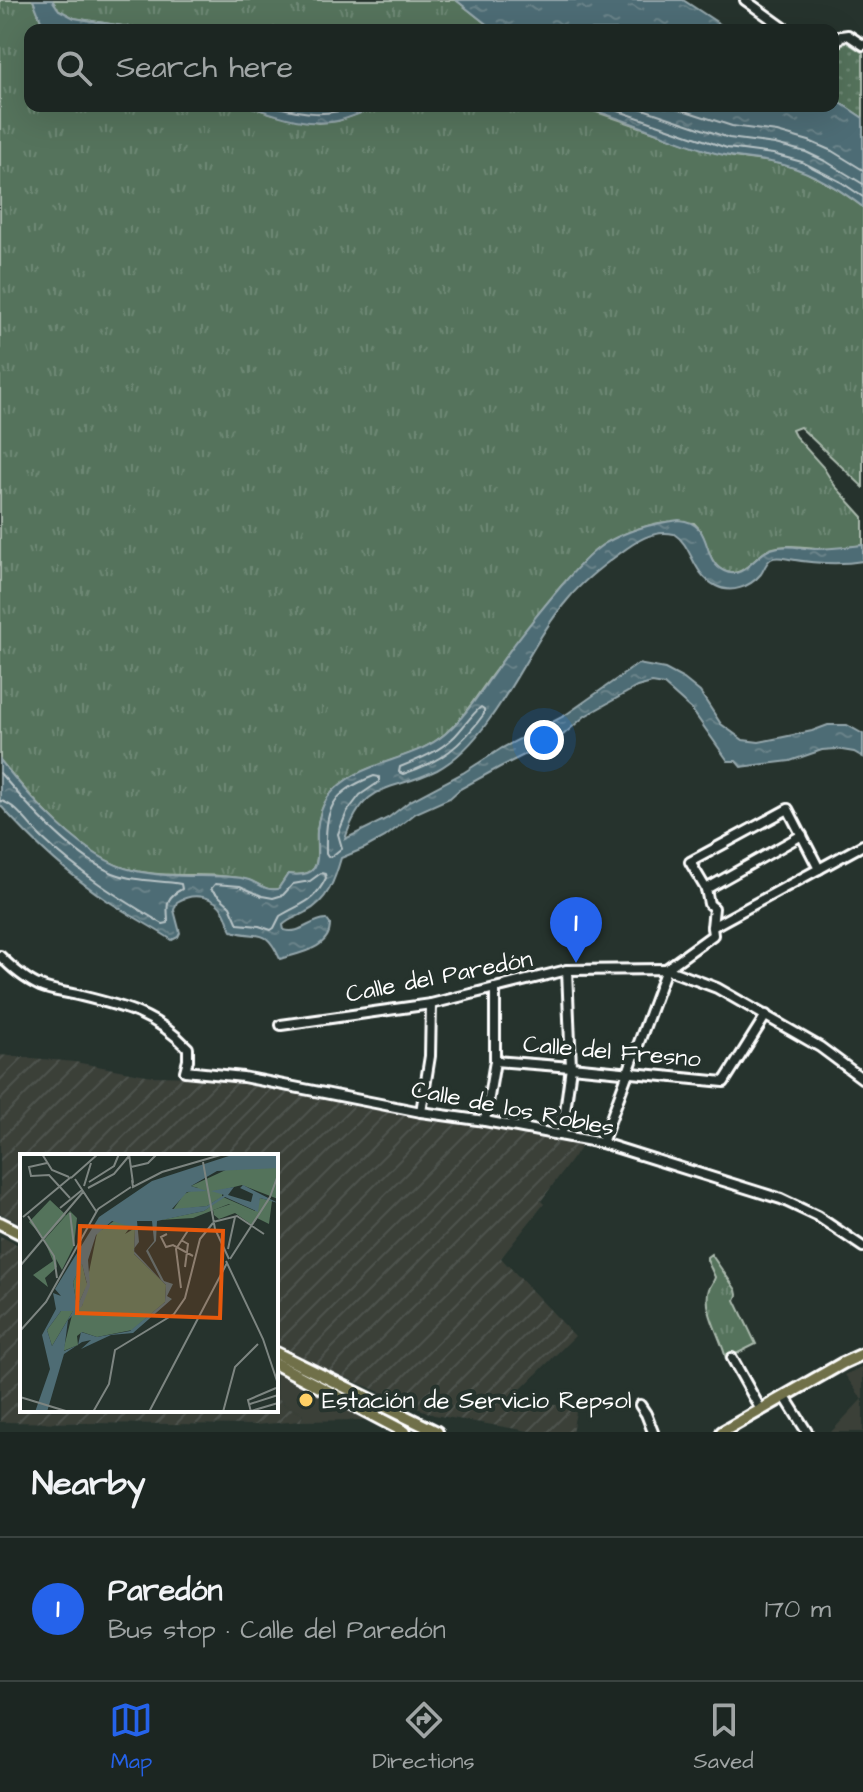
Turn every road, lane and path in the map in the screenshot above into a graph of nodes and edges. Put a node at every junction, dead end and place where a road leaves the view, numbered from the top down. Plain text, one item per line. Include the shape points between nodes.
1 (745, 0) edge
2 (779, 24) edge
3 (839, 39) edge
4 (863, 45) edge
5 (802, 835) junction
6 (863, 845) edge
7 (819, 869) junction
8 (706, 889) junction
9 (712, 927) junction
10 (0, 956) edge
11 (666, 969) junction
12 (567, 970) junction
13 (495, 988) junction
14 (431, 1004) junction
15 (766, 1015) junction
16 (281, 1025) dead end
17 (495, 1061) junction
18 (571, 1067) junction
19 (628, 1072) junction
20 (863, 1079) edge
21 (421, 1112) junction
22 (485, 1121) junction
23 (562, 1134) junction
24 (602, 1143) junction
25 (0, 1223) edge
26 (20, 1233) edge
27 (863, 1247) edge
28 (278, 1354) edge
29 (863, 1354) edge
30 (732, 1358) dead end
31 (278, 1365) edge
32 (785, 1397) junction
33 (640, 1405) dead end
34 (761, 1410) junction
35 (405, 1432) edge
36 (438, 1432) edge
37 (653, 1432) edge
38 (722, 1432) edge
39 (807, 1432) edge

1 - 2 street
3 - 4 street via 848,35
5 - 7 street
5 - 8 street
5 - 8 street via 788,809 690,862
6 - 7 street
7 - 9 street
8 - 9 street via 714,908
9 - 11 street via 713,935
10 - 21 street, Calle de los Robles via 42,987 147,1016 188,1048 185,1071 243,1077
11 - 12 street, Calle del Paredón
11 - 15 street, Calle del Paredón via 717,988
11 - 19 street
12 - 13 street, Calle del Paredón
12 - 18 street
13 - 14 street, Calle del Paredón
13 - 17 street
14 - 16 street, Calle del Paredón
14 - 21 street
15 - 19 street, Calle del Fresno via 724,1082
15 - 20 street, Calle del Paredón
17 - 18 street, Calle del Fresno
17 - 22 street
18 - 19 street, Calle del Fresno
18 - 23 street
19 - 24 street
21 - 22 street, Calle de los Robles
22 - 23 street, Calle de los Robles
23 - 24 street, Calle de los Robles
24 - 27 street, Calle de los Robles via 781,1199
25 - 26 main road
28 - 36 main road
29 - 32 main road
30 - 34 street
31 - 35 main road
32 - 34 main road
32 - 39 street
33 - 37 street
34 - 38 main road

